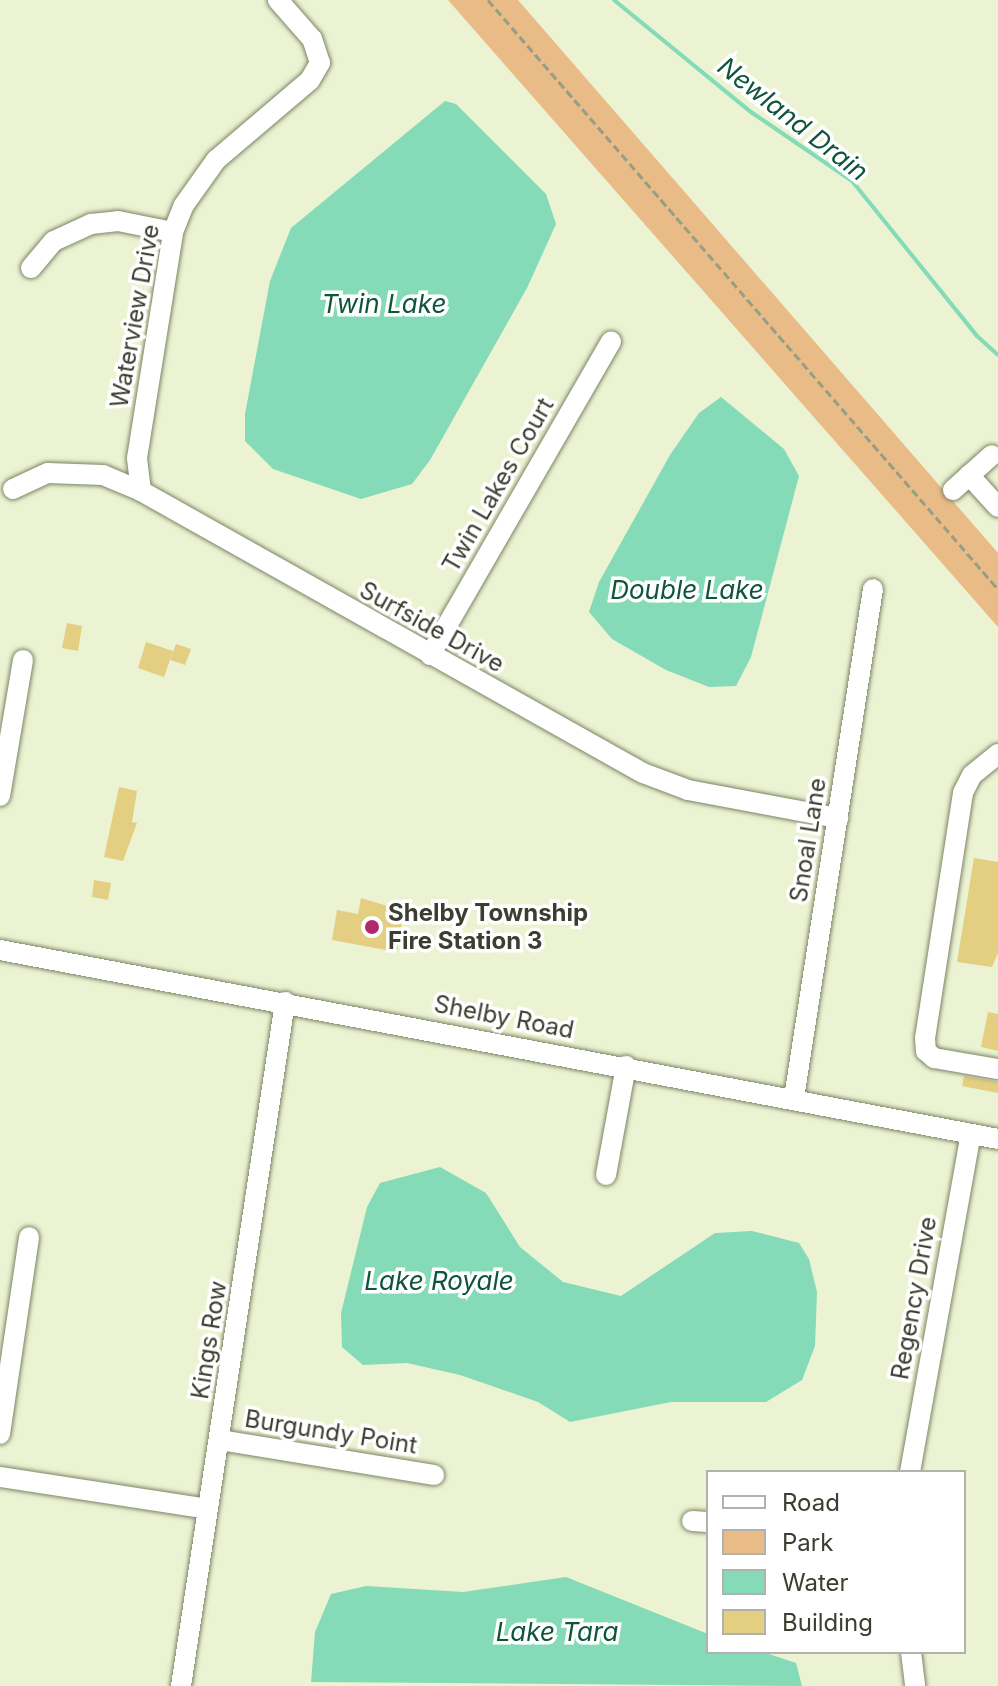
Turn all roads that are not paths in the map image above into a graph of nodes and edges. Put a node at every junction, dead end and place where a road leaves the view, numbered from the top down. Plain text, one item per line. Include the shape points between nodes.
1 (278, 0) edge
2 (173, 232) junction
3 (31, 268) dead end
4 (611, 341) dead end
5 (992, 455) dead end
6 (969, 475) junction
7 (13, 489) dead end
8 (953, 490) dead end
9 (141, 491) junction
10 (998, 507) edge
11 (873, 589) dead end
12 (430, 655) junction
13 (23, 660) dead end
14 (998, 754) edge
15 (0, 796) edge
16 (838, 818) junction
17 (0, 950) edge
18 (285, 1002) junction
19 (626, 1066) junction
20 (998, 1069) edge
21 (794, 1098) junction
22 (971, 1134) junction
23 (998, 1139) edge
24 (606, 1175) dead end
25 (29, 1237) dead end
26 (0, 1434) edge
27 (220, 1440) junction
28 (910, 1470) edge
29 (434, 1475) dead end
30 (0, 1477) edge
31 (208, 1509) junction
32 (911, 1654) edge
33 (181, 1686) edge
34 (915, 1686) edge

1 - 2 street, Waterview Drive via 312,39 320,63 310,80 216,160 193,189
2 - 3 street via 118,221 91,224 54,241
2 - 9 street, Waterview Drive via 137,458
4 - 12 street, Twin Lakes Court
5 - 6 street
6 - 8 street
6 - 10 street
7 - 9 street, Surfside Drive via 48,473 74,471 103,475
9 - 12 street, Surfside Drive
11 - 16 street, Snoal Lane
12 - 16 street, Surfside Drive via 663,782
13 - 15 street
14 - 20 street via 972,775 963,793 925,1038 926,1051 934,1058
16 - 21 street, Snoal Lane
17 - 18 street, Shelby Road
18 - 19 street, Shelby Road
18 - 27 street, Kings Row
19 - 21 street, Shelby Road
19 - 24 street
21 - 22 street, Shelby Road
22 - 23 street, Shelby Road
22 - 28 street, Regency Drive
25 - 26 street
27 - 29 street, Burgundy Point
27 - 31 street, Kings Row
30 - 31 street
31 - 33 street, Kings Row
32 - 34 street

